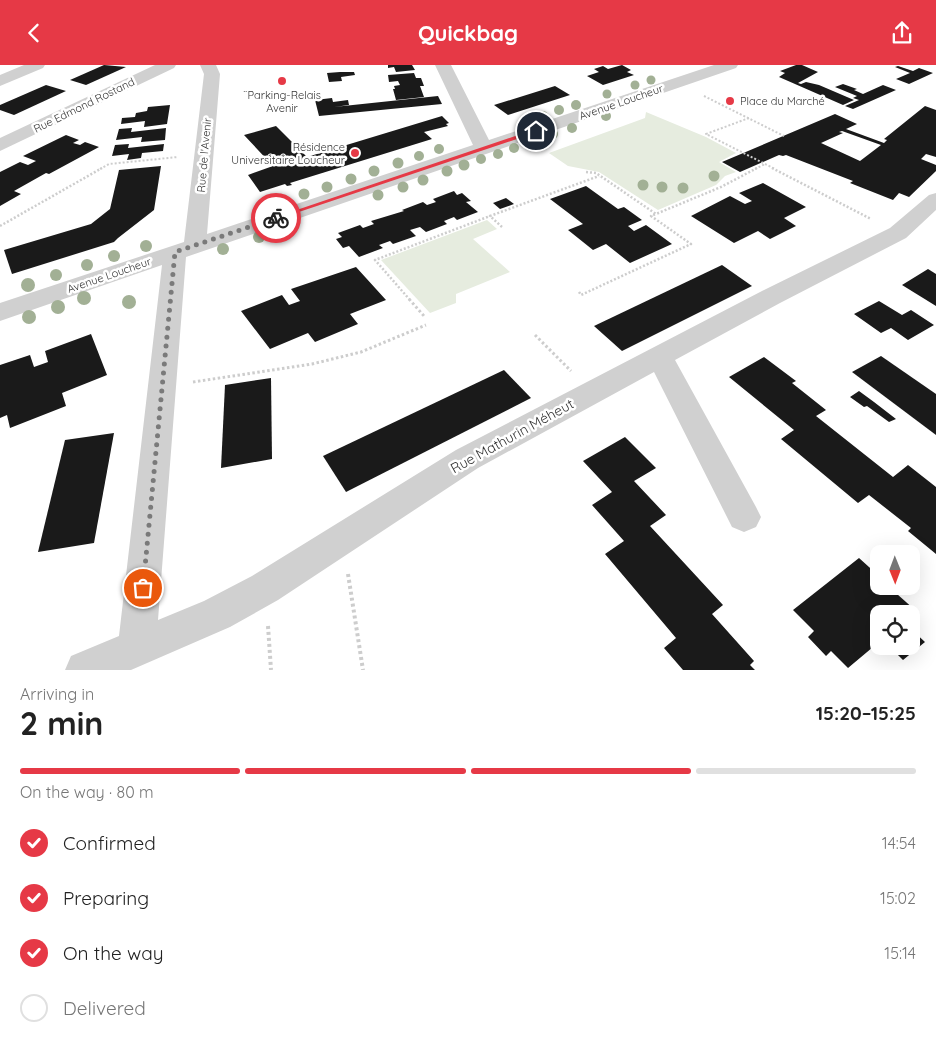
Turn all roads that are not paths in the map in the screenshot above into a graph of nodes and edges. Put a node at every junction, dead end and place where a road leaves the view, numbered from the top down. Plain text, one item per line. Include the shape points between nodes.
1 (37, 65) edge
2 (168, 65) edge
3 (208, 65) edge
4 (443, 65) edge
5 (680, 65) edge
6 (730, 65) edge
7 (699, 76) junction
8 (0, 81) edge
9 (0, 145) edge
10 (484, 148) junction
11 (933, 205) edge
12 (185, 249) junction
13 (0, 312) edge
14 (660, 357) junction
15 (744, 517) dead end
16 (137, 648) junction
17 (85, 670) edge

1 - 8 street
2 - 9 street, Rue Edmond Rostand
3 - 12 street, Rue de l'Avenir via 212,74 204,154
4 - 10 street
5 - 7 street
6 - 7 street, Avenue Loucheur
7 - 10 street, Avenue Loucheur
10 - 12 street, Avenue Loucheur
11 - 14 street, Rue Mathurin Méheut via 898,233
12 - 13 street, Avenue Loucheur
12 - 16 street, Rue de l'Avenir via 162,386
14 - 15 street
14 - 16 street, Rue Mathurin Méheut via 467,459 265,588 217,614
16 - 17 street, Rue Mathurin Méheut

